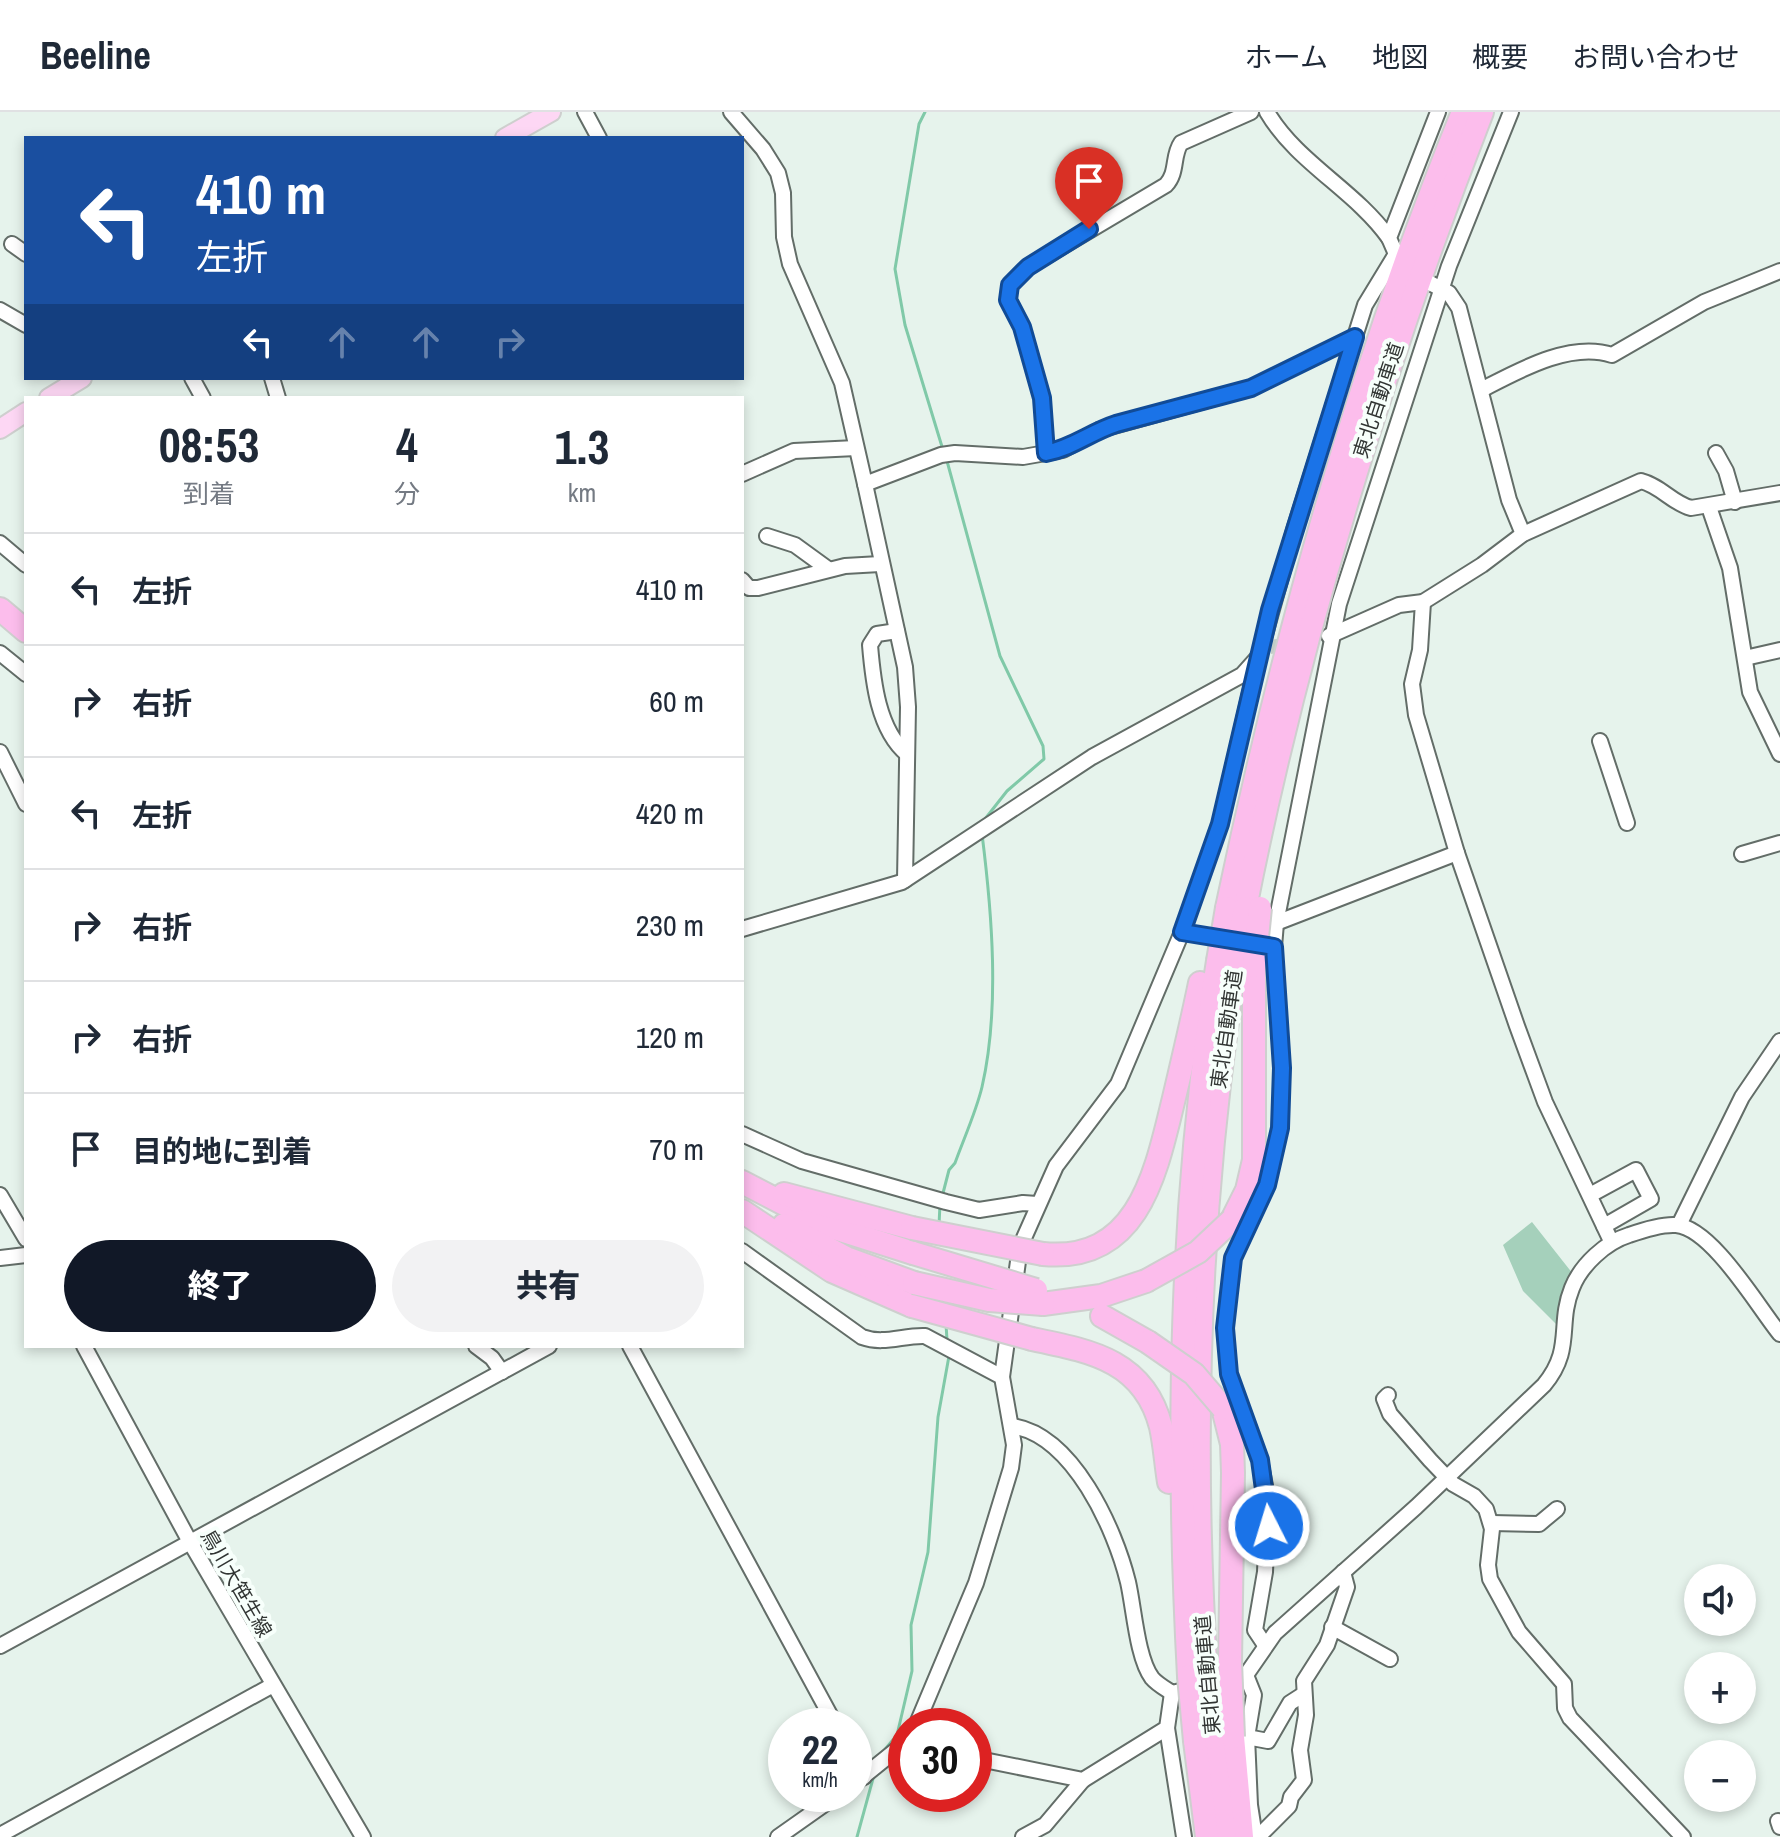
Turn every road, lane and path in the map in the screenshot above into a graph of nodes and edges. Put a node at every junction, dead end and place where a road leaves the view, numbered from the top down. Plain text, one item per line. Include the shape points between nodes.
1 (551, 112) edge
2 (585, 112) edge
3 (731, 112) edge
4 (1251, 112) edge
5 (1267, 112) edge
6 (1438, 112) edge
7 (1463, 112) edge
8 (1482, 112) edge
9 (1511, 112) edge
10 (509, 136) edge
11 (598, 136) edge
12 (1389, 238) junction
13 (12, 244) dead end
14 (24, 253) edge
15 (1780, 271) edge
16 (1435, 286) junction
17 (0, 310) edge
18 (24, 324) edge
19 (1355, 337) junction
20 (79, 380) edge
21 (1481, 390) junction
22 (52, 396) edge
23 (24, 413) edge
24 (0, 429) edge
25 (856, 448) junction
26 (1046, 453) junction
27 (1716, 453) dead end
28 (744, 473) edge
29 (865, 484) junction
30 (1780, 493) edge
31 (1735, 502) junction
32 (1709, 507) junction
33 (1523, 534) junction
34 (767, 536) dead end
35 (0, 543) edge
36 (24, 563) edge
37 (880, 564) junction
38 (828, 569) junction
39 (744, 582) edge
40 (1423, 602) junction
41 (0, 609) edge
42 (24, 629) edge
43 (897, 631) junction
44 (1330, 636) junction
45 (1780, 650) edge
46 (1265, 652) junction
47 (0, 653) edge
48 (1745, 658) junction
49 (23, 666) edge
50 (1600, 741) dead end
51 (0, 752) edge
52 (907, 754) junction
53 (1780, 754) edge
54 (24, 800) edge
55 (1627, 823) dead end
56 (1780, 843) edge
57 (1457, 853) junction
58 (1742, 854) dead end
59 (905, 880) junction
60 (1245, 911) junction
61 (744, 928) edge
62 (1182, 932) junction
63 (1274, 947) junction
64 (1228, 963) junction
65 (1780, 1041) edge
66 (744, 1135) edge
67 (744, 1181) edge
68 (744, 1181) edge
69 (0, 1195) edge
70 (1590, 1195) junction
71 (744, 1202) edge
72 (1037, 1204) junction
73 (744, 1212) edge
74 (1679, 1225) junction
75 (1604, 1226) junction
76 (24, 1236) edge
77 (1611, 1241) junction
78 (744, 1252) edge
79 (24, 1255) edge
80 (0, 1258) edge
81 (1041, 1296) junction
82 (1102, 1316) dead end
83 (1780, 1334) edge
84 (85, 1348) edge
85 (479, 1348) edge
86 (545, 1348) edge
87 (631, 1348) edge
88 (502, 1372) junction
89 (1002, 1377) junction
90 (1388, 1395) dead end
91 (1012, 1426) junction
92 (1447, 1478) junction
93 (1557, 1509) dead end
94 (1492, 1523) junction
95 (190, 1542) junction
96 (1343, 1572) junction
97 (1332, 1627) junction
98 (1265, 1645) junction
99 (0, 1646) edge
100 (1390, 1659) dead end
101 (1238, 1668) junction
102 (1195, 1672) junction
103 (273, 1685) junction
104 (1172, 1693) junction
105 (1304, 1694) junction
106 (826, 1708) edge
107 (924, 1708) edge
108 (1167, 1728) junction
109 (1222, 1738) junction
110 (888, 1758) edge
111 (992, 1762) edge
112 (872, 1770) edge
113 (1083, 1780) junction
114 (813, 1812) edge
115 (0, 1835) edge
116 (363, 1837) edge
117 (778, 1837) edge
118 (1023, 1837) edge
119 (1184, 1837) edge
120 (1207, 1837) edge
121 (1225, 1837) edge
122 (1242, 1837) edge
123 (1257, 1837) edge
124 (1683, 1837) edge

1 - 10 main road
2 - 11 street
3 - 25 street via 778,173 790,264 842,383
4 - 26 street via 1181,143 1166,185 1028,267 1010,285 1008,300 1022,327 1042,398
5 - 12 street via 1282,134 1368,211
6 - 12 street
7 - 60 highway, 東北自動車道 via 1345,444 1273,695
8 - 60 highway, 東北自動車道 via 1414,293 1328,558 1284,724
9 - 16 street
12 - 19 street via 1399,256 1365,305
13 - 14 street
15 - 21 street via 1704,302 1612,355 1602,351 1541,361
16 - 21 street via 1449,293 1459,308
16 - 44 street
17 - 18 street
19 - 26 street via 1251,388 1107,427
19 - 46 street via 1295,527
20 - 22 main road
21 - 33 street
23 - 24 main road
25 - 28 street via 794,451
25 - 29 street
26 - 29 street via 948,454
27 - 31 street
29 - 37 street
30 - 31 street
31 - 32 street
32 - 33 street via 1678,505 1641,481
32 - 48 street via 1730,568
33 - 40 street
34 - 38 street via 795,545
35 - 36 street
37 - 38 street
37 - 43 street
38 - 39 street via 758,588
40 - 44 street via 1399,605
40 - 57 street via 1413,698
41 - 42 highway
43 - 52 street via 905,667
43 - 52 street via 877,634 870,645 888,732
44 - 60 street
45 - 48 street
46 - 59 street via 1242,675 1092,757
46 - 62 street via 1220,824
47 - 49 street
48 - 53 street via 1750,692
50 - 55 street
51 - 54 street
52 - 59 street
56 - 58 street
57 - 60 street
57 - 70 street via 1545,1102
59 - 61 street
60 - 63 street
60 - 64 highway
60 - 64 highway, 東北自動車道, bridge
62 - 63 street
62 - 72 street via 1118,1084 1056,1166
63 - 98 street via 1280,1128 1270,1177 1233,1258 1225,1328 1229,1374 1260,1460 1268,1501 1265,1572 1255,1630
64 - 67 highway, bridge via 1144,1198 1105,1243 1070,1255 1043,1254 912,1228
64 - 81 highway, bridge via 1254,1160 1232,1220 1198,1252 1146,1281 1101,1296
64 - 102 highway, 東北自動車道 via 1199,1294
65 - 74 street via 1742,1097
66 - 72 street via 802,1161 979,1210
68 - 81 highway, bridge via 825,1225
69 - 76 street
70 - 75 street
70 - 75 street via 1636,1170 1651,1199
71 - 81 highway, bridge via 832,1251 914,1283 976,1298
72 - 89 street via 1015,1272
73 - 102 highway, bridge via 832,1271 912,1306 1092,1353 1113,1362 1142,1386 1156,1409 1164,1443
74 - 77 street
74 - 83 street via 1712,1247
75 - 77 street
77 - 92 street via 1572,1288 1557,1369
78 - 89 street via 862,1337 886,1342 925,1336
79 - 80 street
82 - 101 highway, bridge via 1194,1374 1223,1408 1233,1463
84 - 95 street, 鳥川大笹生線
85 - 88 street
86 - 88 street
87 - 106 street
88 - 95 street
89 - 91 street
90 - 92 street via 1384,1399 1390,1414
91 - 104 street via 1052,1444 1085,1483 1121,1557 1151,1677
91 - 107 street via 1011,1468 976,1583
92 - 94 street via 1480,1501
92 - 96 street
93 - 94 street via 1539,1524
94 - 124 street via 1490,1579 1519,1632 1564,1684 1566,1713
95 - 99 street
95 - 103 street, 鳥川大笹生線
96 - 97 street via 1347,1587
96 - 98 street
97 - 100 street
97 - 105 street via 1322,1655 1304,1681
98 - 101 street
101 - 104 street
101 - 109 highway, bridge
102 - 109 highway, 東北自動車道, bridge
103 - 115 street
103 - 116 street, 鳥川大笹生線
104 - 108 street
105 - 109 street via 1290,1703 1268,1741
105 - 123 street via 1304,1780 1289,1806
108 - 113 street
108 - 119 street
109 - 120 highway, 東北自動車道
109 - 121 highway, 東北自動車道
109 - 122 highway
109 - 123 street via 1250,1805
110 - 112 street
111 - 113 street
113 - 118 street via 1045,1825
114 - 117 street

